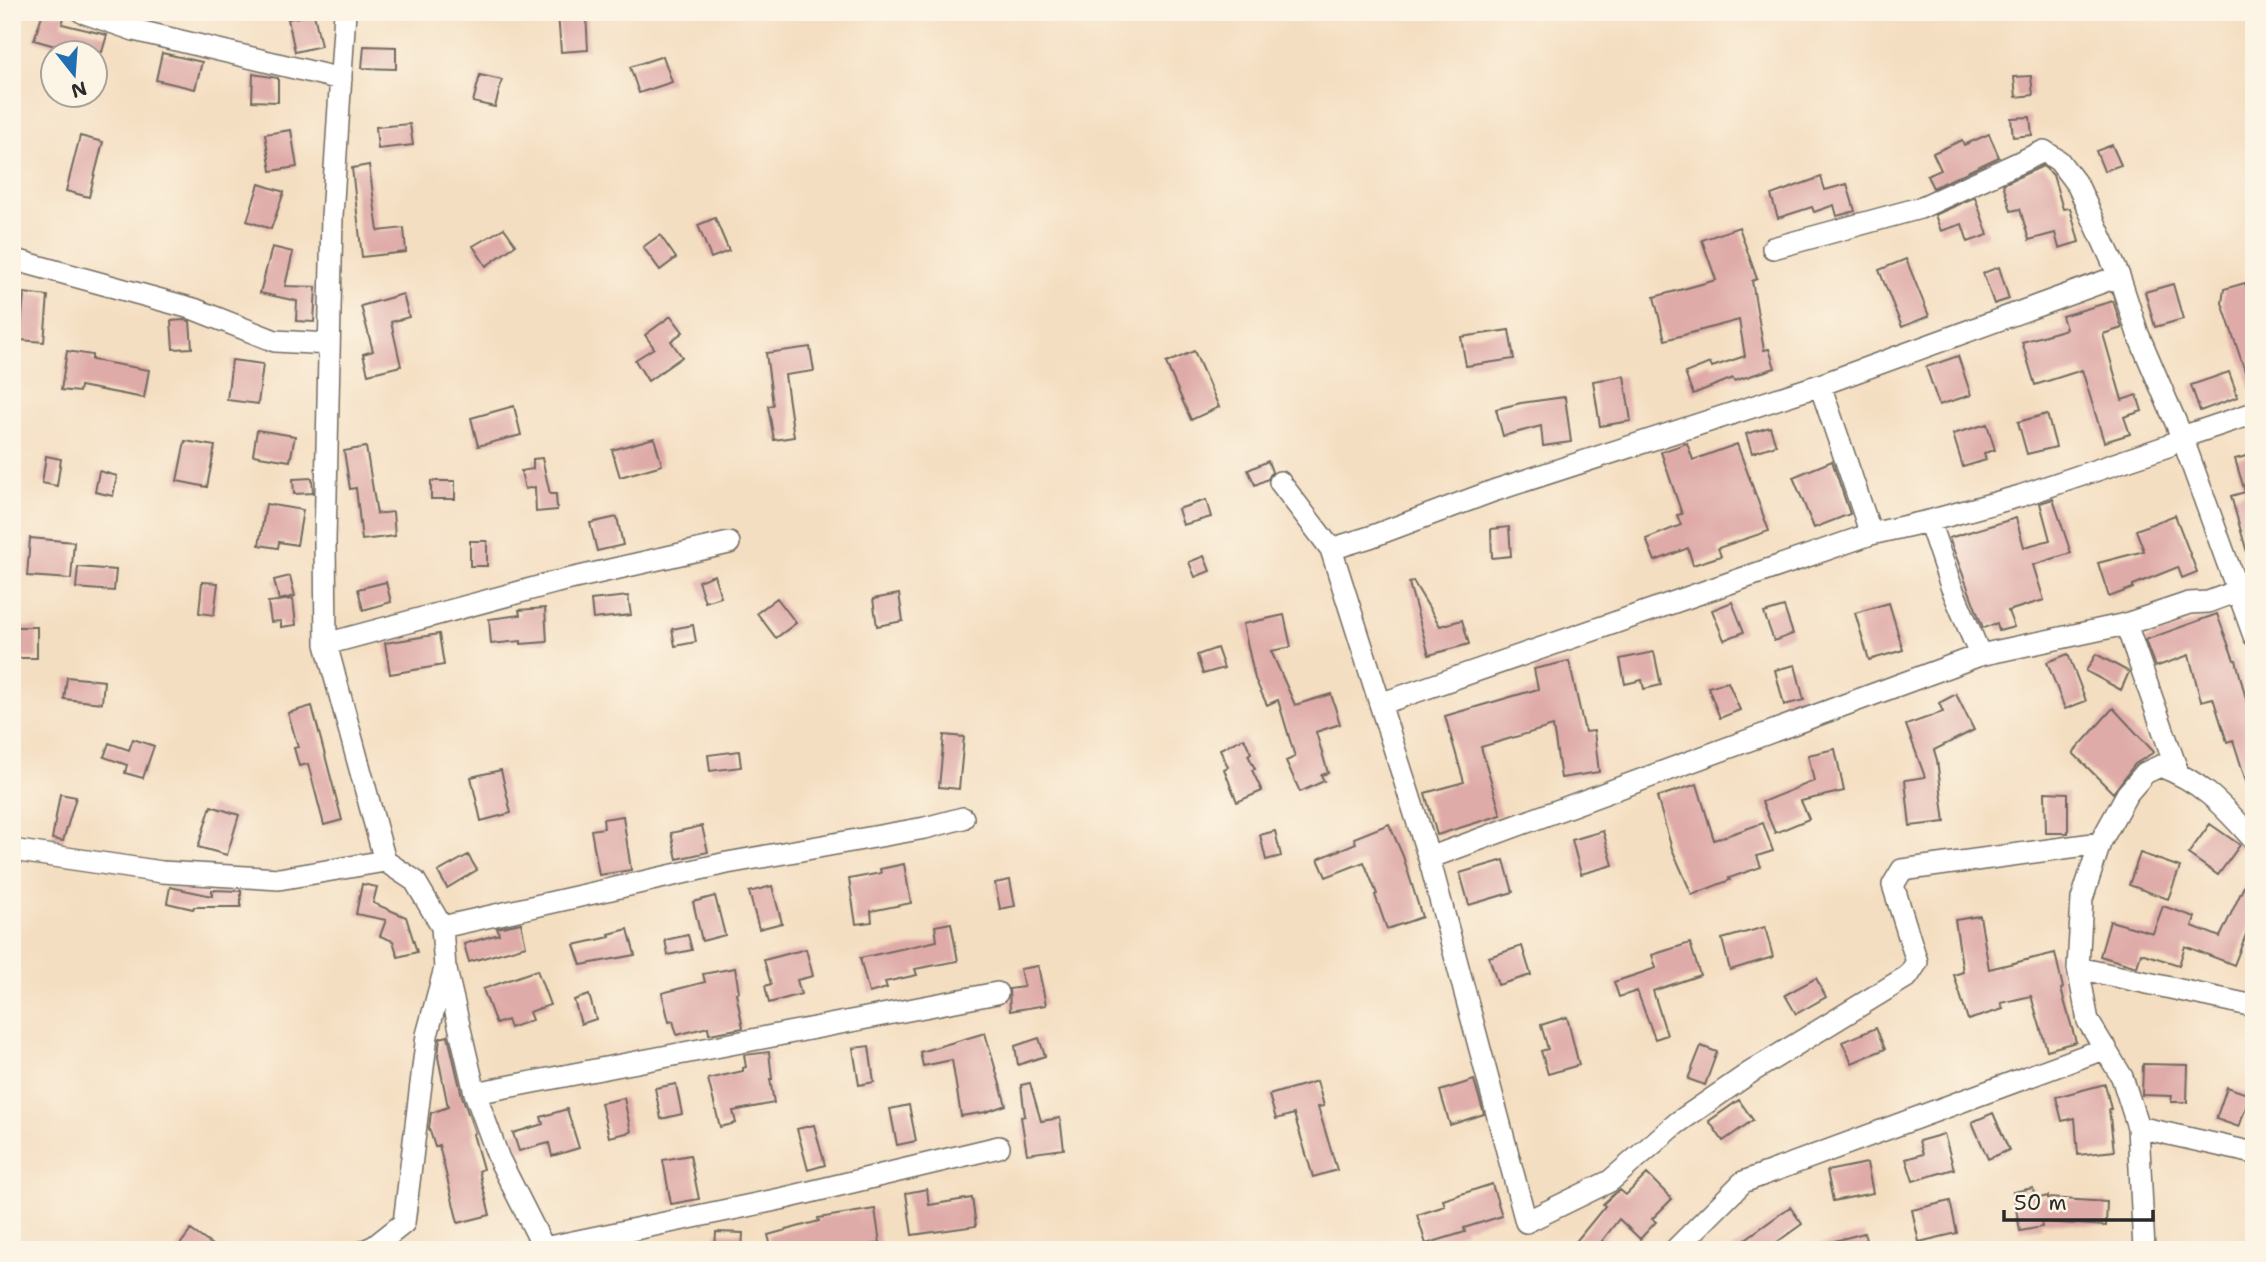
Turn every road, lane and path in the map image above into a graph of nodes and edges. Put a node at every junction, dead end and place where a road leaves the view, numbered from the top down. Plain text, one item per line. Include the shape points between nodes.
1 (82, 12) edge
2 (345, 12) edge
3 (341, 79) junction
4 (1773, 248) dead end
5 (12, 259) edge
6 (2119, 276) junction
7 (329, 344) junction
8 (1820, 385) junction
9 (2254, 413) edge
10 (2182, 437) junction
11 (1280, 482) dead end
12 (1929, 521) junction
13 (1871, 534) junction
14 (729, 543) dead end
15 (1331, 549) junction
16 (2246, 588) edge
17 (2126, 624) junction
18 (2254, 636) edge
19 (326, 644) junction
20 (1980, 655) junction
21 (1380, 704) junction
22 (2178, 773) junction
23 (963, 818) dead end
24 (2254, 841) edge
25 (2100, 843) junction
26 (12, 850) edge
27 (1429, 858) junction
28 (385, 861) junction
29 (442, 927) junction
30 (445, 968) junction
31 (2078, 968) junction
32 (997, 993) dead end
33 (2254, 1006) edge
34 (2106, 1048) junction
35 (475, 1093) junction
36 (2138, 1127) junction
37 (999, 1147) dead end
38 (2254, 1153) edge
39 (545, 1249) edge
40 (366, 1250) edge
41 (1675, 1250) edge
42 (2144, 1250) edge

1 - 3 street via 134,30
2 - 3 street
3 - 7 street
4 - 6 street via 1920,208 2044,151 2059,161 2078,186
5 - 7 street via 194,309 275,341
6 - 8 street
6 - 10 street
7 - 19 street
8 - 13 street
8 - 15 street
9 - 10 street
10 - 12 street via 2168,446
10 - 16 street
11 - 15 street
12 - 13 street
12 - 20 street
13 - 21 street
14 - 19 street via 557,582
15 - 21 street
16 - 17 street
16 - 18 street
17 - 20 street
17 - 22 street
19 - 28 street
20 - 27 street
21 - 27 street
22 - 24 street via 2212,794
22 - 25 street via 2160,766 2144,773
23 - 29 street via 727,863
25 - 27 street via 1902,870 1893,885 1917,962 1908,976 1751,1072 1677,1124 1610,1181 1526,1222
25 - 31 street via 2082,899
26 - 28 street via 162,872 279,879
28 - 29 street via 415,881
29 - 30 street
30 - 35 street
30 - 40 street via 427,1035 404,1223
31 - 33 street
31 - 34 street via 2088,1021
32 - 35 street
34 - 36 street via 2122,1077
34 - 41 street via 1743,1182
35 - 39 street via 499,1159
36 - 38 street
36 - 42 street
37 - 39 street

